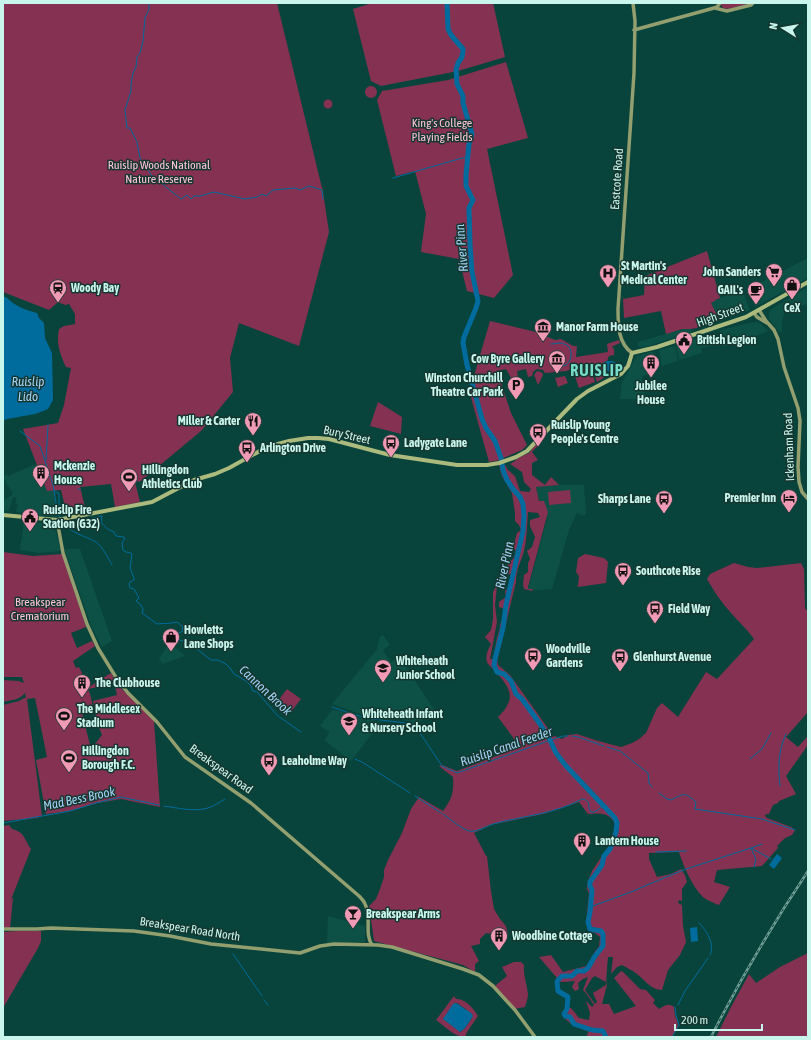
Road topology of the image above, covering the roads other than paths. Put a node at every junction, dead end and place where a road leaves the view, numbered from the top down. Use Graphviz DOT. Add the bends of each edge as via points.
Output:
graph roads {
  1 [pos="633,3"];
  2 [pos="720,3"];
  3 [pos="753,3"];
  4 [pos="714,8"];
  5 [pos="634,30"];
  6 [pos="808,282"];
  7 [pos="759,310"];
  8 [pos="754,313"];
  9 [pos="769,325"];
  10 [pos="632,352"];
  11 [pos="808,499"];
  12 [pos="3,515"];
  13 [pos="57,520"];
  14 [pos="3,929"];
  15 [pos="372,945"];
  16 [pos="535,1037"];
  1 -- 5 [label="street, Eastcote Road"];
  2 -- 4 [label="street"];
  3 -- 4 [label="street" via="727,11"];
  4 -- 5 [label="street"];
  5 -- 10 [label="street, Eastcote Road" via="634,73 618,309 622,343"];
  6 -- 7 [label="main road, High Street"];
  7 -- 8 [label="main road, High Street"];
  7 -- 9 [label="street, Ickenham Road"];
  8 -- 9 [label="street, Ickenham Road"];
  8 -- 10 [label="main road, High Street" via="669,344"];
  9 -- 11 [label="street, Ickenham Road" via="778,339 799,412 799,482 802,492"];
  10 -- 13 [label="main road, Bury Street" via="628,366 621,374 577,399 527,451 506,461 487,465 457,465 390,455 329,439 303,438 267,447 229,468 194,480 152,502"];
  12 -- 13 [label="main road, Bury Street"];
  13 -- 15 [label="street, Breakspear Road" via="63,553 87,624 117,679 185,757 251,804 359,896 366,907 369,940"];
  14 -- 15 [label="street, Breakspear Road North" via="134,931 211,944 300,953 327,945"];
  15 -- 16 [label="street, Breakspear Road North" via="392,947 463,968 478,975 493,986"];
}
